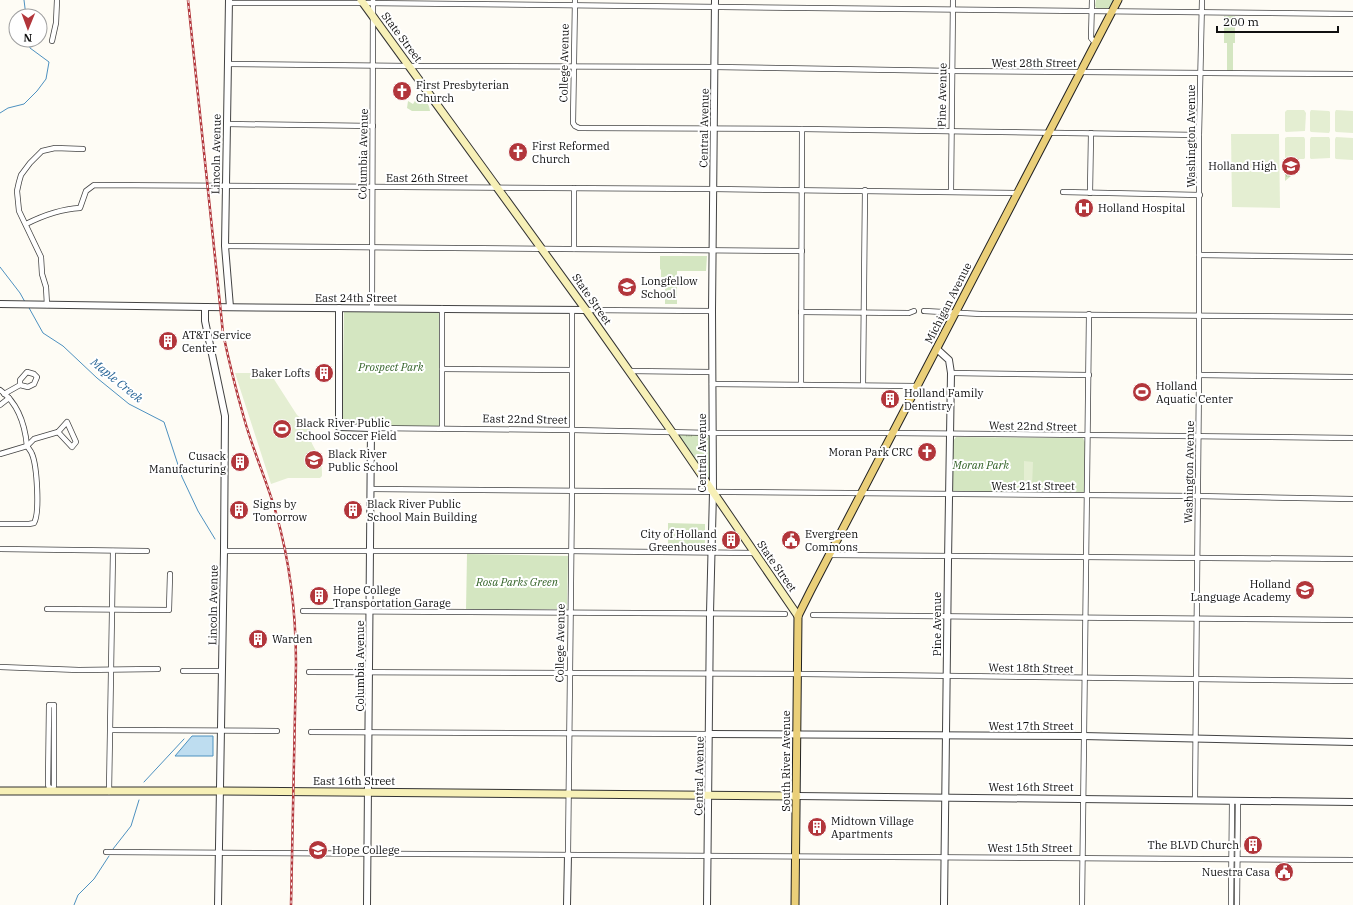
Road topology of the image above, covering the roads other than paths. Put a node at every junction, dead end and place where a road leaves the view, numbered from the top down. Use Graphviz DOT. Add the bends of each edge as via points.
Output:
graph roads {
  1 [pos="57,0"];
  2 [pos="575,0"];
  3 [pos="715,0"];
  4 [pos="953,0"];
  5 [pos="1092,0"];
  6 [pos="1118,0"];
  7 [pos="1202,0"];
  8 [pos="229,2"];
  9 [pos="362,2"];
  10 [pos="373,2"];
  11 [pos="575,6"];
  12 [pos="715,8"];
  13 [pos="953,10"];
  14 [pos="1092,11"];
  15 [pos="1113,11"];
  16 [pos="1202,12"];
  17 [pos="1353,14"];
  18 [pos="374,18"];
  19 [pos="52,41"];
  20 [pos="1095,43"];
  21 [pos="228,64"];
  22 [pos="374,66"];
  23 [pos="410,66"];
  24 [pos="574,68"];
  25 [pos="714,68"];
  26 [pos="953,71"];
  27 [pos="1081,72"];
  28 [pos="1200,73"];
  29 [pos="1353,74"];
  30 [pos="227,124"];
  31 [pos="373,126"];
  32 [pos="714,128"];
  33 [pos="802,129"];
  34 [pos="952,131"];
  35 [pos="1050,132"];
  36 [pos="1091,133"];
  37 [pos="1199,134"];
  38 [pos="83,149"];
  39 [pos="226,185"];
  40 [pos="372,187"];
  41 [pos="498,188"];
  42 [pos="574,188"];
  43 [pos="713,189"];
  44 [pos="802,190"];
  45 [pos="866,190"];
  46 [pos="951,191"];
  47 [pos="1063,192"];
  48 [pos="1018,193"];
  49 [pos="1090,193"];
  50 [pos="1200,194"];
  51 [pos="26,224"];
  52 [pos="225,246"];
  53 [pos="372,247"];
  54 [pos="542,249"];
  55 [pos="574,249"];
  56 [pos="712,250"];
  57 [pos="802,251"];
  58 [pos="1199,255"];
  59 [pos="1353,257"];
  60 [pos="0,304"];
  61 [pos="46,305"];
  62 [pos="205,307"];
  63 [pos="230,307"];
  64 [pos="339,308"];
  65 [pos="372,308"];
  66 [pos="442,308"];
  67 [pos="572,310"];
  68 [pos="586,310"];
  69 [pos="712,311"];
  70 [pos="914,311"];
  71 [pos="801,312"];
  72 [pos="924,312"];
  73 [pos="864,313"];
  74 [pos="955,313"];
  75 [pos="1089,314"];
  76 [pos="1199,315"];
  77 [pos="1353,317"];
  78 [pos="937,349"];
  79 [pos="442,369"];
  80 [pos="571,370"];
  81 [pos="629,371"];
  82 [pos="712,372"];
  83 [pos="951,373"];
  84 [pos="1199,374"];
  85 [pos="1089,375"];
  86 [pos="1353,377"];
  87 [pos="712,384"];
  88 [pos="801,384"];
  89 [pos="20,385"];
  90 [pos="863,385"];
  91 [pos="917,386"];
  92 [pos="2,392"];
  93 [pos="9,398"];
  94 [pos="0,406"];
  95 [pos="371,428"];
  96 [pos="442,428"];
  97 [pos="572,430"];
  98 [pos="58,432"];
  99 [pos="672,432"];
  100 [pos="712,433"];
  101 [pos="892,433"];
  102 [pos="950,434"];
  103 [pos="1088,436"];
  104 [pos="1198,436"];
  105 [pos="1353,438"];
  106 [pos="27,446"];
  107 [pos="0,454"];
  108 [pos="371,490"];
  109 [pos="572,491"];
  110 [pos="713,492"];
  111 [pos="861,494"];
  112 [pos="949,494"];
  113 [pos="1087,495"];
  114 [pos="1197,496"];
  115 [pos="1353,499"];
  116 [pos="0,524"];
  117 [pos="0,549"];
  118 [pos="113,550"];
  119 [pos="224,550"];
  120 [pos="147,551"];
  121 [pos="371,551"];
  122 [pos="571,551"];
  123 [pos="711,553"];
  124 [pos="755,553"];
  125 [pos="948,554"];
  126 [pos="830,555"];
  127 [pos="1085,556"];
  128 [pos="1197,557"];
  129 [pos="1353,559"];
  130 [pos="170,574"];
  131 [pos="48,609"];
  132 [pos="112,609"];
  133 [pos="303,611"];
  134 [pos="370,612"];
  135 [pos="570,612"];
  136 [pos="710,613"];
  137 [pos="785,614"];
  138 [pos="813,614"];
  139 [pos="798,616"];
  140 [pos="1085,616"];
  141 [pos="947,617"];
  142 [pos="1197,618"];
  143 [pos="1353,620"];
  144 [pos="0,667"];
  145 [pos="158,669"];
  146 [pos="111,670"];
  147 [pos="183,671"];
  148 [pos="221,671"];
  149 [pos="369,671"];
  150 [pos="309,672"];
  151 [pos="569,673"];
  152 [pos="710,674"];
  153 [pos="797,674"];
  154 [pos="946,676"];
  155 [pos="1084,678"];
  156 [pos="1196,679"];
  157 [pos="1353,681"];
  158 [pos="111,730"];
  159 [pos="220,730"];
  160 [pos="277,731"];
  161 [pos="311,732"];
  162 [pos="370,732"];
  163 [pos="569,734"];
  164 [pos="709,734"];
  165 [pos="797,734"];
  166 [pos="946,736"];
  167 [pos="1083,736"];
  168 [pos="1196,738"];
  169 [pos="1353,742"];
  170 [pos="0,791"];
  171 [pos="51,791"];
  172 [pos="219,791"];
  173 [pos="109,792"];
  174 [pos="369,792"];
  175 [pos="569,794"];
  176 [pos="709,796"];
  177 [pos="797,796"];
  178 [pos="945,798"];
  179 [pos="1084,799"];
  180 [pos="1195,800"];
  181 [pos="1235,801"];
  182 [pos="1353,802"];
  183 [pos="106,852"];
  184 [pos="219,853"];
  185 [pos="368,854"];
  186 [pos="568,855"];
  187 [pos="708,856"];
  188 [pos="796,856"];
  189 [pos="944,857"];
  190 [pos="1082,858"];
  191 [pos="1234,859"];
  192 [pos="1353,860"];
  193 [pos="218,905"];
  194 [pos="367,905"];
  195 [pos="567,905"];
  196 [pos="707,905"];
  197 [pos="795,905"];
  198 [pos="944,905"];
  199 [pos="1082,905"];
  200 [pos="1231,905"];
  201 [pos="1237,905"];
  1 -- 19 [label="street"];
  2 -- 11 [label="street, College Avenue"];
  3 -- 12 [label="street, Central Avenue"];
  4 -- 13 [label="street, Pine Avenue"];
  5 -- 14 [label="street"];
  6 -- 15 [label="main road, Michigan Avenue"];
  7 -- 16 [label="street, Washington Avenue"];
  8 -- 9 [label="street"];
  8 -- 21 [label="street, Lincoln Avenue"];
  9 -- 10 [label="street"];
  9 -- 18 [label="main road, State Street"];
  10 -- 11 [label="street"];
  10 -- 18 [label="street, Columbia Avenue"];
  11 -- 12 [label="street"];
  11 -- 24 [label="street, College Avenue"];
  12 -- 13 [label="street"];
  12 -- 25 [label="street, Central Avenue"];
  13 -- 14 [label="street"];
  13 -- 26 [label="street, Pine Avenue"];
  14 -- 15 [label="street"];
  14 -- 20 [label="street" via="1091,38"];
  15 -- 16 [label="street"];
  15 -- 20 [label="main road, Michigan Avenue"];
  16 -- 17 [label="street"];
  16 -- 28 [label="street, Washington Avenue"];
  18 -- 22 [label="street, Columbia Avenue"];
  18 -- 23 [label="main road, State Street"];
  20 -- 27 [label="main road, Michigan Avenue"];
  21 -- 22 [label="street, West 28th Street"];
  21 -- 30 [label="street, Lincoln Avenue"];
  22 -- 23 [label="street, West 28th Street"];
  22 -- 31 [label="street, Columbia Avenue"];
  23 -- 24 [label="street, West 28th Street"];
  23 -- 41 [label="main road, State Street"];
  24 -- 25 [label="street, West 28th Street"];
  24 -- 32 [label="street, College Avenue" via="573,122 579,128"];
  25 -- 26 [label="street, West 28th Street"];
  25 -- 32 [label="street, Central Avenue"];
  26 -- 27 [label="street, West 28th Street"];
  26 -- 34 [label="street, Pine Avenue"];
  27 -- 28 [label="street, West 28th Street"];
  27 -- 35 [label="main road, Michigan Avenue"];
  28 -- 29 [label="street, West 28th Street"];
  28 -- 37 [label="street, Washington Avenue"];
  30 -- 31 [label="street"];
  30 -- 39 [label="street, Lincoln Avenue"];
  31 -- 40 [label="street, Columbia Avenue"];
  32 -- 33 [label="street"];
  32 -- 43 [label="street, Central Avenue"];
  33 -- 34 [label="street"];
  33 -- 44 [label="street"];
  34 -- 35 [label="street"];
  34 -- 46 [label="street, Pine Avenue"];
  35 -- 36 [label="street"];
  35 -- 48 [label="main road, Michigan Avenue"];
  36 -- 37 [label="street"];
  36 -- 49 [label="street"];
  37 -- 50 [label="street, Washington Avenue"];
  38 -- 51 [label="street" via="55,148 42,151 30,163 21,175 17,191 19,211"];
  39 -- 40 [label="street, East 26th Street"];
  39 -- 51 [label="street, East 26th Street" via="94,185 86,192 80,208 50,213"];
  39 -- 52 [label="street, Lincoln Avenue"];
  40 -- 41 [label="street, East 26th Street"];
  40 -- 53 [label="street, Columbia Avenue"];
  41 -- 42 [label="street, East 26th Street"];
  41 -- 54 [label="main road, State Street"];
  42 -- 43 [label="street, East 26th Street"];
  42 -- 55 [label="street"];
  43 -- 44 [label="street, East 26th Street"];
  43 -- 56 [label="street, Central Avenue"];
  44 -- 45 [label="street, East 26th Street"];
  44 -- 57 [label="street"];
  45 -- 46 [label="street, East 26th Street"];
  45 -- 73 [label="street"];
  46 -- 48 [label="street, East 26th Street"];
  47 -- 49 [label="street"];
  48 -- 74 [label="main road, Michigan Avenue"];
  49 -- 50 [label="street"];
  50 -- 58 [label="street, Washington Avenue"];
  51 -- 61 [label="street" via="41,257"];
  52 -- 53 [label="street"];
  52 -- 63 [label="street, Lincoln Avenue"];
  53 -- 54 [label="street"];
  53 -- 65 [label="street, Columbia Avenue"];
  54 -- 55 [label="street"];
  54 -- 68 [label="main road, State Street"];
  55 -- 56 [label="street"];
  56 -- 57 [label="street"];
  56 -- 69 [label="street, Central Avenue"];
  57 -- 71 [label="street"];
  58 -- 59 [label="street"];
  58 -- 76 [label="street, Washington Avenue"];
  60 -- 61 [label="street, East 24th Street"];
  61 -- 62 [label="street, East 24th Street"];
  62 -- 63 [label="street, East 24th Street"];
  62 -- 119 [label="street, Lincoln Avenue" via="205,321 225,416"];
  63 -- 64 [label="street, East 24th Street"];
  64 -- 65 [label="street, East 24th Street"];
  64 -- 95 [label="street, East 22nd Street" via="339,427"];
  65 -- 66 [label="street, East 24th Street"];
  66 -- 67 [label="street, East 24th Street"];
  66 -- 79 [label="street"];
  67 -- 68 [label="street, East 24th Street"];
  67 -- 80 [label="street, College Avenue"];
  68 -- 69 [label="street, East 24th Street"];
  68 -- 81 [label="main road, State Street"];
  69 -- 82 [label="street, Central Avenue"];
  70 -- 73 [label="street"];
  71 -- 73 [label="street"];
  71 -- 88 [label="street"];
  72 -- 74 [label="street"];
  73 -- 90 [label="street"];
  74 -- 75 [label="street"];
  74 -- 78 [label="main road, Michigan Avenue"];
  75 -- 76 [label="street"];
  75 -- 85 [label="street"];
  76 -- 77 [label="street"];
  76 -- 84 [label="street, Washington Avenue"];
  78 -- 83 [label="street, Pine Avenue" via="949,360"];
  78 -- 91 [label="main road, Michigan Avenue"];
  79 -- 80 [label="street"];
  79 -- 96 [label="street"];
  80 -- 97 [label="street, College Avenue"];
  81 -- 82 [label="street"];
  81 -- 99 [label="main road, State Street"];
  82 -- 87 [label="street, Central Avenue"];
  83 -- 85 [label="street"];
  83 -- 102 [label="street, Pine Avenue"];
  84 -- 86 [label="street"];
  84 -- 104 [label="street, Washington Avenue"];
  85 -- 103 [label="street"];
  87 -- 88 [label="street"];
  87 -- 100 [label="street, Central Avenue"];
  88 -- 90 [label="street"];
  89 -- 92 [label="street"];
  90 -- 91 [label="street"];
  91 -- 101 [label="main road, Michigan Avenue"];
  92 -- 93 [label="street"];
  93 -- 94 [label="street"];
  93 -- 106 [label="street" via="18,411 26,431"];
  95 -- 96 [label="street, East 22nd Street"];
  95 -- 108 [label="street, Columbia Avenue"];
  96 -- 97 [label="street, East 22nd Street"];
  97 -- 99 [label="street, East 22nd Street"];
  97 -- 109 [label="street, College Avenue"];
  98 -- 98 [label="street" via="67,422 76,442 72,447"];
  98 -- 106 [label="street" via="34,439"];
  99 -- 100 [label="street, East 22nd Street"];
  99 -- 110 [label="main road, State Street"];
  100 -- 101 [label="street, West 22nd Street"];
  100 -- 110 [label="street, Central Avenue"];
  101 -- 102 [label="street, West 22nd Street"];
  101 -- 111 [label="main road, Michigan Avenue"];
  102 -- 103 [label="street, West 22nd Street"];
  102 -- 112 [label="street, Pine Avenue"];
  103 -- 104 [label="street, West 22nd Street"];
  103 -- 113 [label="street"];
  104 -- 105 [label="street, West 22nd Street"];
  104 -- 114 [label="street, Washington Avenue"];
  106 -- 107 [label="street"];
  106 -- 116 [label="street" via="32,453 36,471 36,520 29,524"];
  108 -- 109 [label="street, West 21st Street"];
  108 -- 121 [label="street, Columbia Avenue"];
  109 -- 110 [label="street, West 21st Street"];
  109 -- 122 [label="street, College Avenue"];
  110 -- 111 [label="street, West 21st Street"];
  110 -- 123 [label="street, Central Avenue"];
  110 -- 124 [label="main road, State Street"];
  111 -- 112 [label="street, West 21st Street"];
  111 -- 126 [label="main road, Michigan Avenue"];
  112 -- 113 [label="street, West 21st Street"];
  112 -- 125 [label="street, Pine Avenue"];
  113 -- 114 [label="street, West 21st Street"];
  113 -- 127 [label="street"];
  114 -- 115 [label="street, West 21st Street"];
  114 -- 128 [label="street, Washington Avenue"];
  117 -- 118 [label="street"];
  118 -- 120 [label="street"];
  118 -- 132 [label="street"];
  119 -- 121 [label="street"];
  119 -- 148 [label="street, Lincoln Avenue"];
  121 -- 122 [label="street"];
  121 -- 134 [label="street, Columbia Avenue"];
  122 -- 123 [label="street"];
  122 -- 135 [label="street, College Avenue"];
  123 -- 124 [label="street"];
  123 -- 136 [label="street, Central Avenue"];
  124 -- 139 [label="main road, State Street"];
  125 -- 126 [label="street"];
  125 -- 127 [label="street"];
  125 -- 141 [label="street, Pine Avenue"];
  126 -- 139 [label="main road, Michigan Avenue"];
  127 -- 128 [label="street"];
  127 -- 140 [label="street"];
  128 -- 129 [label="street"];
  128 -- 142 [label="street, Washington Avenue"];
  130 -- 132 [label="street" via="169,610"];
  131 -- 132 [label="street"];
  132 -- 146 [label="street"];
  133 -- 134 [label="street"];
  134 -- 135 [label="street"];
  134 -- 149 [label="street, Columbia Avenue"];
  135 -- 136 [label="street"];
  135 -- 151 [label="street, College Avenue"];
  136 -- 137 [label="street"];
  136 -- 152 [label="street, Central Avenue"];
  138 -- 141 [label="street"];
  139 -- 153 [label="main road, South River Avenue"];
  140 -- 141 [label="street"];
  140 -- 142 [label="street"];
  140 -- 155 [label="street"];
  141 -- 154 [label="street, Pine Avenue"];
  142 -- 143 [label="street"];
  142 -- 156 [label="street, Washington Avenue"];
  144 -- 146 [label="street"];
  145 -- 146 [label="street"];
  146 -- 158 [label="street"];
  147 -- 148 [label="street"];
  148 -- 159 [label="street, Lincoln Avenue"];
  149 -- 150 [label="street, West 18th Street"];
  149 -- 151 [label="street, West 18th Street"];
  149 -- 162 [label="street, Columbia Avenue"];
  151 -- 152 [label="street, West 18th Street"];
  151 -- 163 [label="street, College Avenue"];
  152 -- 153 [label="street, West 18th Street"];
  152 -- 164 [label="street, Central Avenue"];
  153 -- 154 [label="street, West 18th Street"];
  153 -- 165 [label="main road, South River Avenue"];
  154 -- 155 [label="street, West 18th Street"];
  154 -- 166 [label="street, Pine Avenue"];
  155 -- 156 [label="street, West 18th Street"];
  155 -- 167 [label="street"];
  156 -- 157 [label="street, West 18th Street"];
  156 -- 168 [label="street, Washington Avenue"];
  158 -- 159 [label="street"];
  158 -- 173 [label="street"];
  159 -- 160 [label="street"];
  159 -- 172 [label="street, Lincoln Avenue"];
  161 -- 162 [label="street"];
  162 -- 163 [label="street"];
  162 -- 174 [label="street, Columbia Avenue"];
  163 -- 164 [label="street"];
  163 -- 175 [label="street, College Avenue"];
  164 -- 165 [label="street, West 17th Street"];
  164 -- 176 [label="street, Central Avenue"];
  165 -- 166 [label="street, West 17th Street"];
  165 -- 177 [label="main road, South River Avenue"];
  166 -- 167 [label="street, West 17th Street"];
  166 -- 178 [label="street, Pine Avenue"];
  167 -- 168 [label="street, West 17th Street"];
  167 -- 179 [label="street"];
  168 -- 169 [label="street, West 17th Street"];
  168 -- 180 [label="street, Washington Avenue"];
  170 -- 171 [label="main road, East 16th Street"];
  171 -- 171 [label="street" via="54,786 54,705 49,705 48,786"];
  171 -- 173 [label="main road, East 16th Street"];
  172 -- 173 [label="main road, East 16th Street"];
  172 -- 174 [label="main road, East 16th Street"];
  172 -- 184 [label="street, Lincoln Avenue"];
  174 -- 175 [label="main road, East 16th Street"];
  174 -- 185 [label="street, Columbia Avenue"];
  175 -- 176 [label="main road, East 16th Street"];
  175 -- 186 [label="street, College Avenue"];
  176 -- 177 [label="main road, West 16th Street"];
  176 -- 187 [label="street, Central Avenue"];
  177 -- 178 [label="street, West 16th Street"];
  177 -- 188 [label="main road, South River Avenue"];
  178 -- 179 [label="street, West 16th Street"];
  178 -- 189 [label="street, Pine Avenue"];
  179 -- 180 [label="street, West 16th Street"];
  179 -- 190 [label="street"];
  180 -- 181 [label="street, West 16th Street"];
  181 -- 182 [label="street, West 16th Street"];
  181 -- 191 [label="street"];
  183 -- 184 [label="street, West 15th Street"];
  184 -- 185 [label="street, West 15th Street"];
  184 -- 193 [label="street, Lincoln Avenue"];
  185 -- 186 [label="street, West 15th Street"];
  185 -- 194 [label="street, Columbia Avenue"];
  186 -- 187 [label="street, West 15th Street"];
  186 -- 195 [label="street, College Avenue"];
  187 -- 188 [label="street, West 15th Street"];
  187 -- 196 [label="street, Central Avenue"];
  188 -- 189 [label="street, West 15th Street"];
  188 -- 197 [label="main road, South River Avenue"];
  189 -- 190 [label="street, West 15th Street"];
  189 -- 198 [label="street, Pine Avenue"];
  190 -- 191 [label="street, West 15th Street"];
  190 -- 199 [label="street"];
  191 -- 192 [label="street, West 15th Street"];
  191 -- 200 [label="street"];
  191 -- 201 [label="street"];
}
